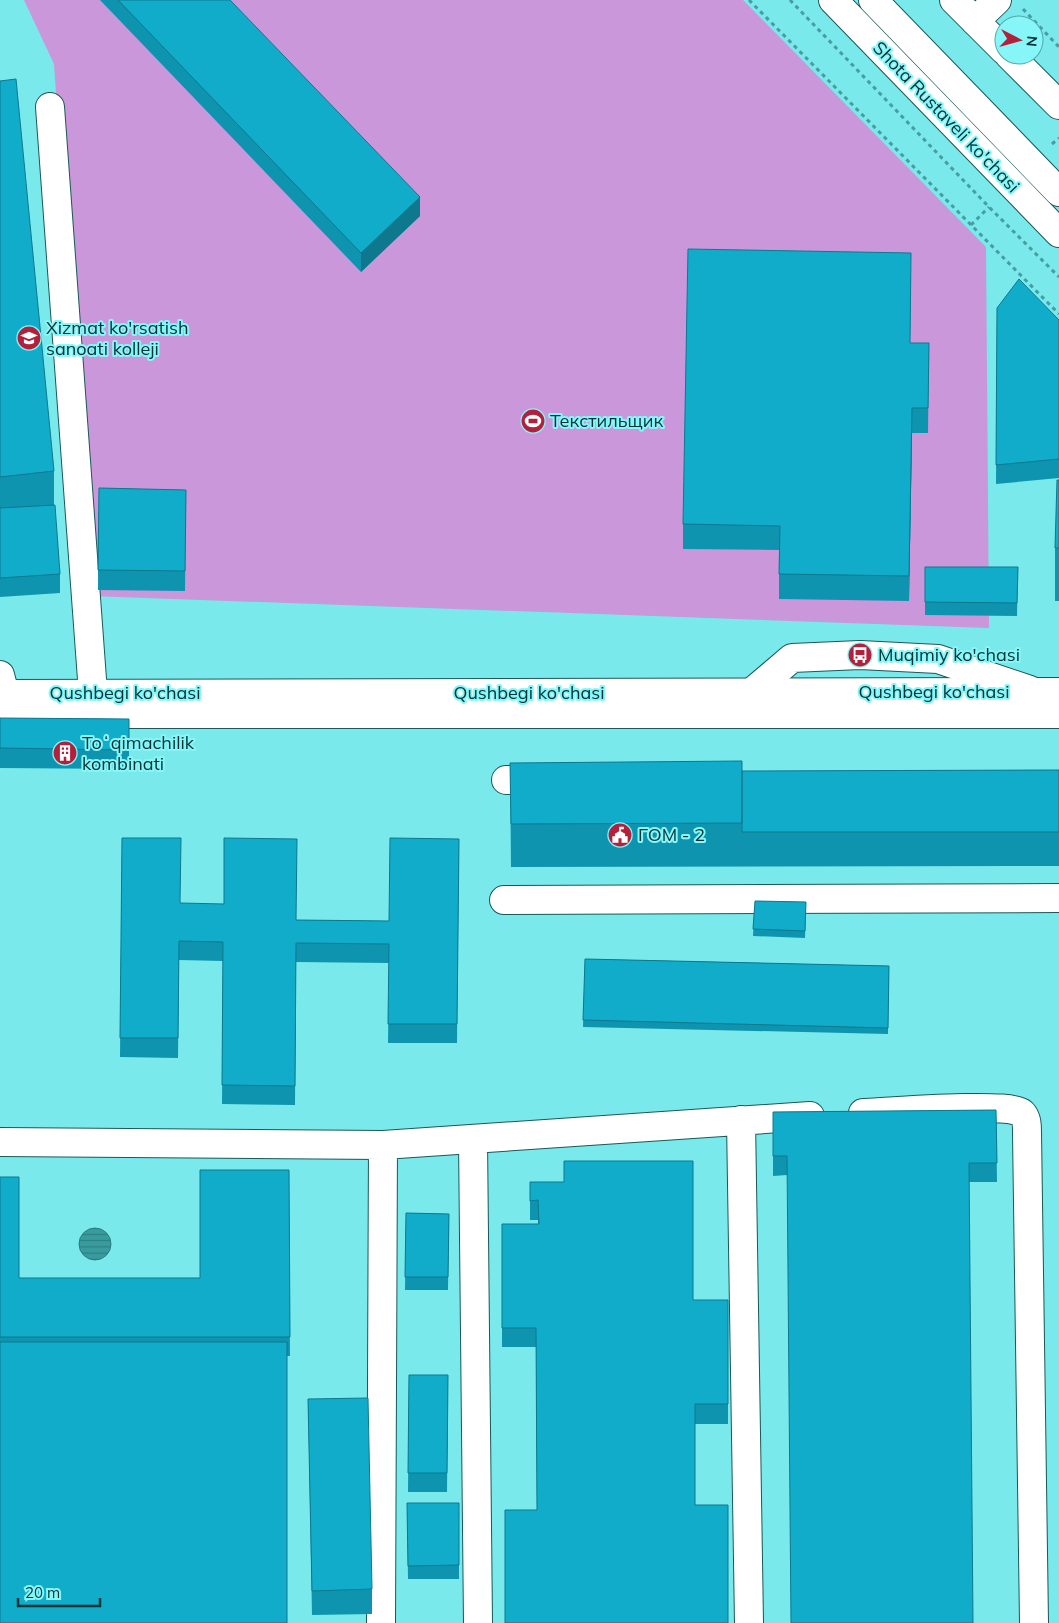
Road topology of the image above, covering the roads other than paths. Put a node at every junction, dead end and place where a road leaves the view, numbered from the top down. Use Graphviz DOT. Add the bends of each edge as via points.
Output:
graph roads {
  1 [pos="833,0"];
  2 [pos="873,0"];
  3 [pos="896,0"];
  4 [pos="954,0"];
  5 [pos="1009,3"];
  6 [pos="975,21"];
  7 [pos="994,40"];
  8 [pos="1019,65"];
  9 [pos="1058,102"];
  10 [pos="50,107"];
  11 [pos="1059,185"];
  12 [pos="1055,229"];
  13 [pos="752,692"];
  14 [pos="1046,692"];
  15 [pos="93,693"];
  16 [pos="1,694"];
  17 [pos="1059,714"];
  18 [pos="506,780"];
  19 [pos="575,780"];
  20 [pos="1059,898"];
  21 [pos="504,900"];
  22 [pos="742,1120"];
  23 [pos="473,1139"];
  24 [pos="0,1142"];
  25 [pos="383,1145"];
  26 [pos="381,1623"];
  27 [pos="478,1623"];
  28 [pos="749,1623"];
  29 [pos="1034,1623"];
  1 -- 12 [label="main road, Shota Rustaveli ko'chasi"];
  2 -- 11 [label="main road"];
  3 -- 11 [label="main road"];
  4 -- 6 [label="main road"];
  5 -- 6 [label="main road"];
  6 -- 7 [label="main road"];
  8 -- 9 [label="main road"];
  10 -- 15 [label="main road"];
  11 -- 12 [label="main road"];
  13 -- 14 [label="main road, Qushbegi ko'chasi"];
  13 -- 14 [label="main road" via="792,658 860,655 938,659"];
  13 -- 15 [label="main road, Qushbegi ko'chasi"];
  15 -- 16 [label="main road, Qushbegi ko'chasi"];
  16 -- 17 [label="main road, Qushbegi ko'chasi"];
  18 -- 19 [label="main road"];
  20 -- 21 [label="main road"];
  22 -- 23 [label="main road"];
  22 -- 28 [label="main road"];
  22 -- 29 [label="main road" via="969,1107 1018,1111 1024,1116 1027,1132"];
  23 -- 25 [label="main road"];
  23 -- 27 [label="main road"];
  24 -- 25 [label="main road"];
  25 -- 26 [label="main road"];
}
